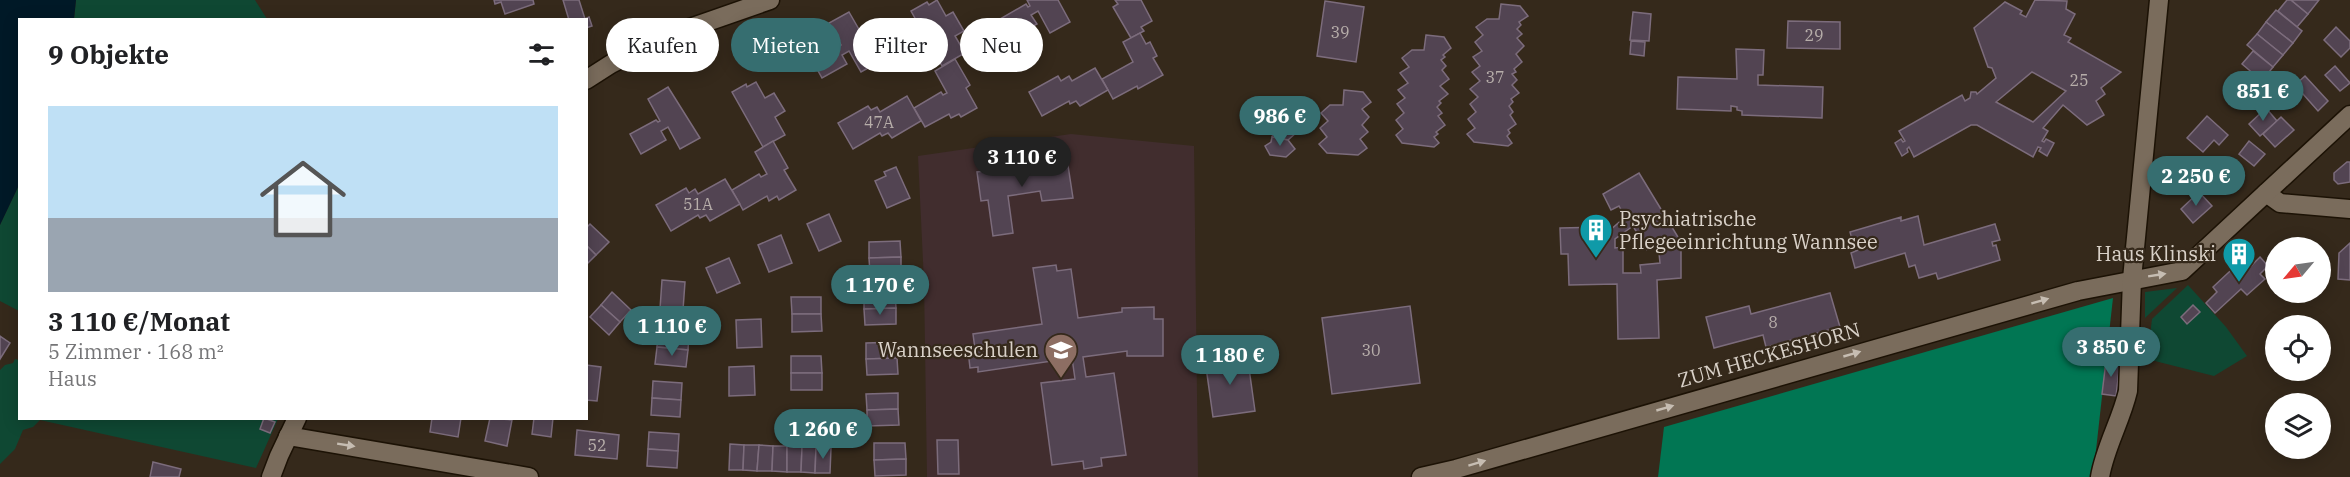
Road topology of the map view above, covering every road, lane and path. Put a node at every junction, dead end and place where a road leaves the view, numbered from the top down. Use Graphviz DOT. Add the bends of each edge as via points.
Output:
graph roads {
  1 [pos="770,0"];
  2 [pos="2159,0"];
  3 [pos="588,79"];
  4 [pos="2350,115"];
  5 [pos="2266,193"];
  6 [pos="2350,209"];
  7 [pos="2132,279"];
  8 [pos="296,420"];
  9 [pos="288,436"];
  10 [pos="271,477"];
  11 [pos="529,477"];
  12 [pos="1421,477"];
  13 [pos="2100,477"];
  1 -- 3 [label="street" via="664,37"];
  2 -- 7 [label="street"];
  4 -- 5 [label="street, ZUM HECKESHORN"];
  5 -- 6 [label="street" via="2280,203"];
  7 -- 5 [label="street, ZUM HECKESHORN, one-way" via="2182,271"];
  12 -- 7 [label="street, ZUM HECKESHORN, one-way"];
  7 -- 13 [label="street" via="2128,391 2103,458"];
  8 -- 9 [label="street"];
  9 -- 10 [label="street"];
  9 -- 11 [label="street, one-way"];
}
